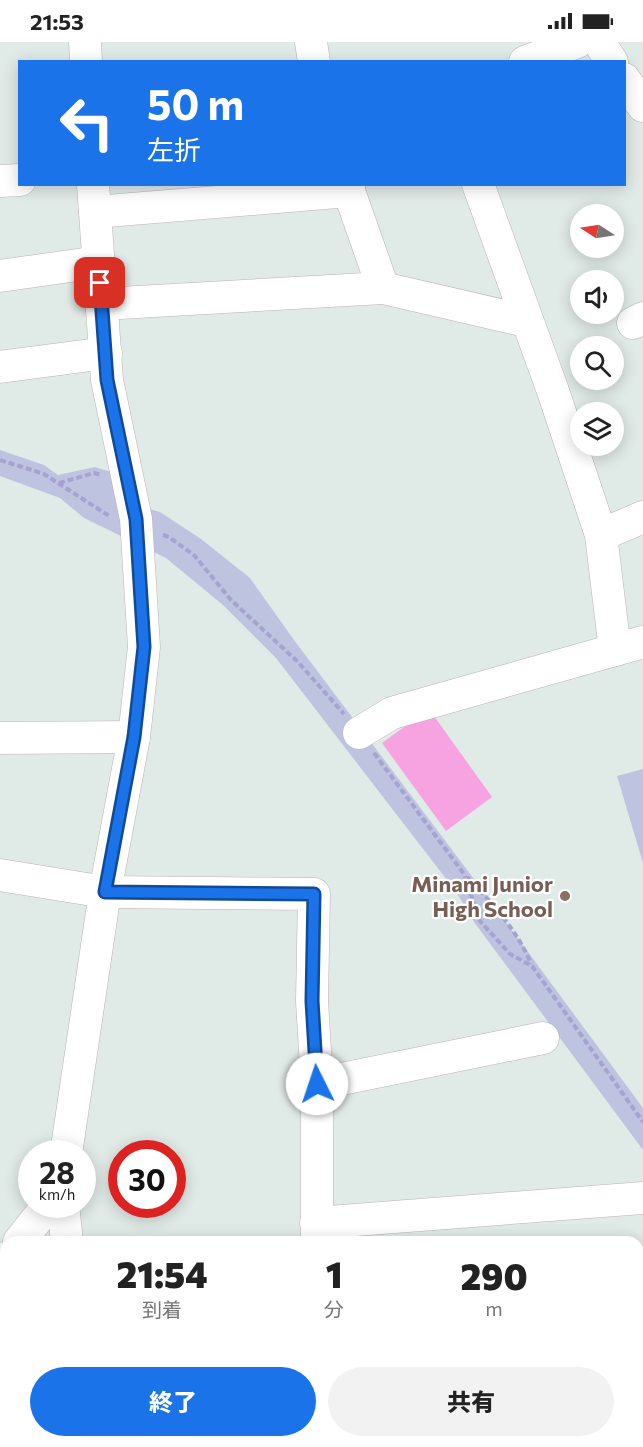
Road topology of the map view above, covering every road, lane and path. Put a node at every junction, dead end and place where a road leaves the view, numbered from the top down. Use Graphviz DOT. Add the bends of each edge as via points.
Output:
graph roads {
  1 [pos="85,42"];
  2 [pos="310,42"];
  3 [pos="577,42"];
  4 [pos="599,42"];
  5 [pos="86,60"];
  6 [pos="314,60"];
  7 [pos="530,60"];
  8 [pos="611,60"];
  9 [pos="626,82"];
  10 [pos="643,106"];
  11 [pos="18,180"];
  12 [pos="0,181"];
  13 [pos="479,186"];
  14 [pos="349,188"];
  15 [pos="94,198"];
  16 [pos="99,262"];
  17 [pos="0,276"];
  18 [pos="383,288"];
  19 [pos="102,304"];
  20 [pos="526,321"];
  21 [pos="106,353"];
  22 [pos="0,367"];
  23 [pos="0,460"];
  24 [pos="128,480"];
  25 [pos="58,483"];
  26 [pos="115,517"];
  27 [pos="643,517"];
  28 [pos="161,534"];
  29 [pos="602,535"];
  30 [pos="629,646"];
  31 [pos="359,732"];
  32 [pos="134,737"];
  33 [pos="0,738"];
  34 [pos="464,874"];
  35 [pos="0,876"];
  36 [pos="105,892"];
  37 [pos="532,966"];
  38 [pos="543,1038"];
  39 [pos="317,1084"];
  40 [pos="643,1122"];
  41 [pos="68,1140"];
  42 [pos="643,1198"];
  43 [pos="38,1218"];
  44 [pos="64,1218"];
  45 [pos="317,1233"];
  46 [pos="24,1236"];
  47 [pos="66,1236"];
  1 -- 5 [label="street"];
  2 -- 6 [label="street"];
  3 -- 7 [label="street"];
  4 -- 8 [label="street"];
  9 -- 10 [label="street"];
  11 -- 12 [label="street"];
  13 -- 20 [label="street"];
  14 -- 15 [label="street"];
  14 -- 18 [label="street"];
  15 -- 16 [label="street"];
  16 -- 17 [label="street"];
  16 -- 19 [label="street"];
  18 -- 19 [label="street"];
  18 -- 20 [label="street"];
  19 -- 21 [label="street"];
  20 -- 29 [label="street"];
  21 -- 22 [label="street"];
  21 -- 24 [label="street" via="107,380"];
  23 -- 25 [label="path" via="44,474"];
  24 -- 25 [label="path" via="94,473"];
  24 -- 32 [label="street" via="136,519 144,647"];
  25 -- 26 [label="path" via="106,516"];
  27 -- 29 [label="street"];
  28 -- 31 [label="path" via="194,555 231,600 298,662"];
  29 -- 30 [label="street"];
  30 -- 31 [label="street" via="392,712"];
  31 -- 34 [label="path"];
  32 -- 33 [label="street"];
  32 -- 36 [label="street"];
  34 -- 37 [label="path" via="495,908 525,949"];
  34 -- 37 [label="path" via="480,921 510,954"];
  35 -- 36 [label="street"];
  36 -- 39 [label="street" via="314,894 312,1001"];
  36 -- 41 [label="street"];
  37 -- 40 [label="path"];
  38 -- 39 [label="street"];
  39 -- 45 [label="street"];
  42 -- 45 [label="street"];
  43 -- 46 [label="street"];
  44 -- 47 [label="street"];
}
